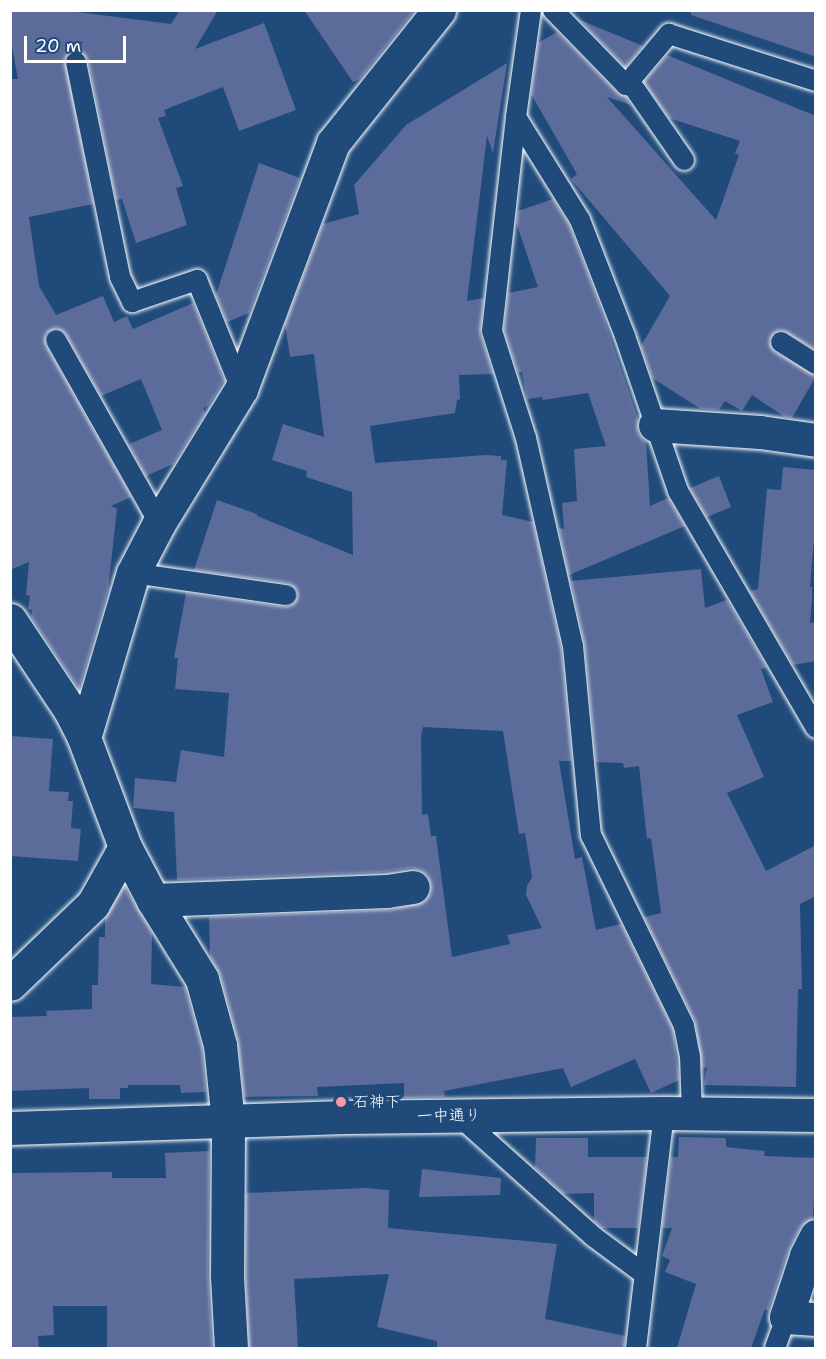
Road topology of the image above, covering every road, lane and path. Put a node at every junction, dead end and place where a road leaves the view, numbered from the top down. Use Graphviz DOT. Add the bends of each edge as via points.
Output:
graph roads {
  1 [pos="438,10"];
  2 [pos="531,10"];
  3 [pos="553,10"];
  4 [pos="76,62"];
  5 [pos="816,81"];
  6 [pos="630,82"];
  7 [pos="516,117"];
  8 [pos="684,160"];
  9 [pos="56,340"];
  10 [pos="782,342"];
  11 [pos="816,364"];
  12 [pos="241,389"];
  13 [pos="655,425"];
  14 [pos="813,435"];
  15 [pos="159,523"];
  16 [pos="133,573"];
  17 [pos="286,595"];
  18 [pos="10,620"];
  19 [pos="816,728"];
  20 [pos="84,738"];
  21 [pos="125,847"];
  22 [pos="413,887"];
  23 [pos="153,900"];
  24 [pos="10,984"];
  25 [pos="678,1113"];
  26 [pos="459,1116"];
  27 [pos="816,1116"];
  28 [pos="228,1122"];
  29 [pos="10,1128"];
  30 [pos="816,1236"];
  31 [pos="644,1274"];
  32 [pos="801,1318"];
  33 [pos="231,1348"];
  34 [pos="636,1348"];
  35 [pos="775,1348"];
  1 -- 12 [label="street" via="333,143"];
  2 -- 7 [label="lane"];
  3 -- 6 [label="lane" via="626,85"];
  4 -- 12 [label="lane" via="120,277 132,302 197,280"];
  5 -- 6 [label="lane" via="669,34"];
  6 -- 8 [label="lane"];
  7 -- 13 [label="lane" via="580,220"];
  7 -- 25 [label="lane" via="492,331 526,438 573,646 591,835 684,1026 690,1056"];
  9 -- 15 [label="lane"];
  10 -- 11 [label="lane"];
  12 -- 15 [label="street"];
  13 -- 14 [label="street"];
  13 -- 19 [label="lane" via="678,491"];
  15 -- 16 [label="street"];
  16 -- 17 [label="lane"];
  16 -- 20 [label="street"];
  18 -- 20 [label="street" via="70,710"];
  20 -- 21 [label="street"];
  21 -- 23 [label="street"];
  21 -- 24 [label="street" via="93,904"];
  22 -- 23 [label="street"];
  23 -- 28 [label="street" via="202,979 220,1044"];
  25 -- 26 [label="street, 一中通り"];
  25 -- 27 [label="street, 一中通り"];
  25 -- 31 [label="lane"];
  26 -- 28 [label="street, 一中通り"];
  26 -- 31 [label="lane" via="594,1237"];
  28 -- 29 [label="street, 一中通り"];
  28 -- 33 [label="street" via="227,1275"];
  30 -- 32 [label="street" via="806,1256"];
  31 -- 34 [label="lane"];
  32 -- 35 [label="lane"];
}
